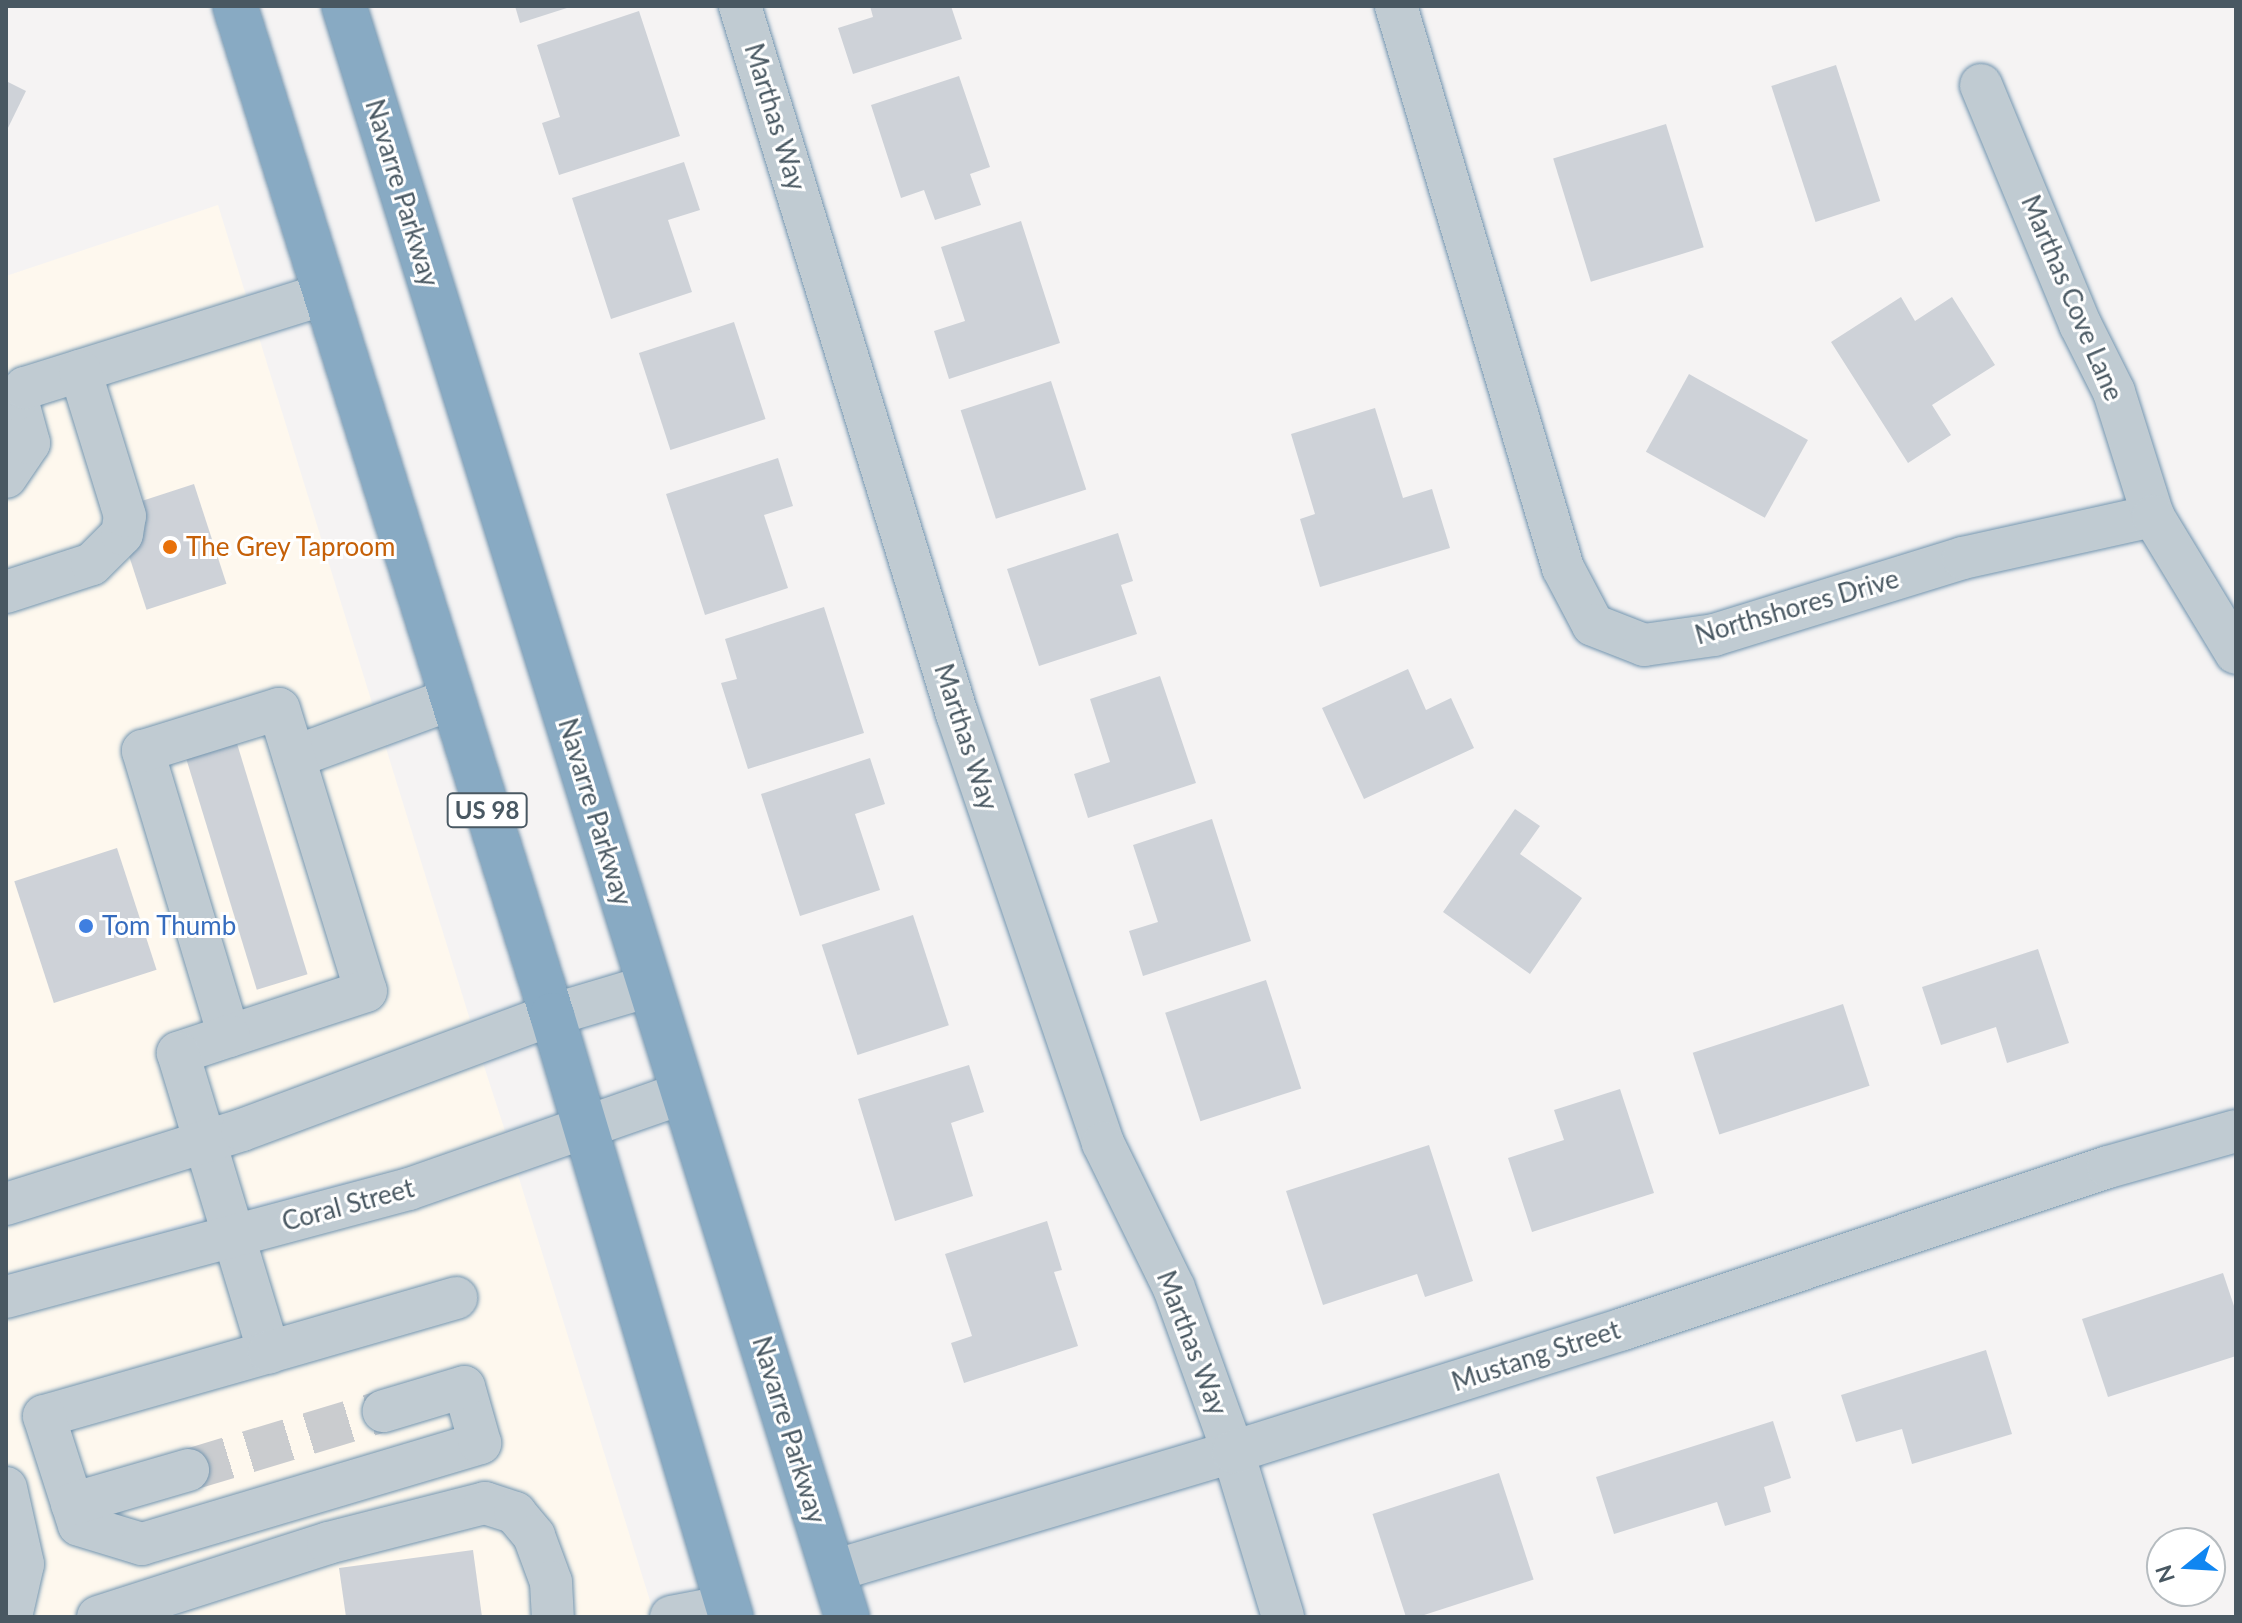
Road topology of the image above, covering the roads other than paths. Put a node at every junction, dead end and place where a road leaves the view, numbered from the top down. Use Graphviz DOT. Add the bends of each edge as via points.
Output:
graph roads {
  1 [pos="235,6"];
  2 [pos="344,6"];
  3 [pos="740,6"];
  4 [pos="1396,6"];
  5 [pos="1981,85"];
  6 [pos="325,294"];
  7 [pos="80,371"];
  8 [pos="6,477"];
  9 [pos="2153,516"];
  10 [pos="6,592"];
  11 [pos="2236,653"];
  12 [pos="452,699"];
  13 [pos="294,757"];
  14 [pos="649,986"];
  15 [pos="552,1015"];
  16 [pos="229,1036"];
  17 [pos="683,1093"];
  18 [pos="587,1130"];
  19 [pos="2236,1131"];
  20 [pos="208,1140"];
  21 [pos="6,1204"];
  22 [pos="236,1235"];
  23 [pos="6,1297"];
  24 [pos="456,1298"];
  25 [pos="269,1352"];
  26 [pos="384,1411"];
  27 [pos="1233,1452"];
  28 [pos="188,1470"];
  29 [pos="6,1488"];
  30 [pos="72,1504"];
  31 [pos="833,1571"];
  32 [pos="730,1612"];
  33 [pos="11,1617"];
  34 [pos="98,1617"];
  35 [pos="553,1617"];
  36 [pos="671,1617"];
  37 [pos="847,1617"];
  38 [pos="1283,1617"];
  1 -- 6 [label="highway, US 98"];
  2 -- 14 [label="highway, Navarre Parkway"];
  3 -- 27 [label="street, Marthas Way" via="957,714 1093,1114 1174,1288"];
  4 -- 9 [label="street, Northshores Drive" via="1563,568 1593,625 1644,645 1714,635 1963,558"];
  5 -- 9 [label="street, Marthas Cove Lane" via="2080,324 2114,392"];
  6 -- 7 [label="street"];
  6 -- 12 [label="highway, US 98"];
  7 -- 8 [label="street" via="19,392 29,443"];
  7 -- 10 [label="street" via="125,516 122,534 92,564"];
  9 -- 11 [label="street"];
  12 -- 13 [label="street"];
  12 -- 15 [label="highway, US 98"];
  13 -- 16 [label="street" via="366,991"];
  13 -- 16 [label="street" via="279,709 143,751"];
  14 -- 15 [label="street"];
  14 -- 17 [label="highway, Navarre Parkway"];
  15 -- 18 [label="highway, US 98"];
  15 -- 20 [label="street"];
  16 -- 20 [label="street" via="178,1053"];
  17 -- 18 [label="street, Coral Street"];
  17 -- 31 [label="highway, Navarre Parkway"];
  18 -- 22 [label="street, Coral Street" via="409,1189"];
  18 -- 32 [label="highway, US 98"];
  19 -- 27 [label="street, Mustang Street" via="2108,1167"];
  20 -- 21 [label="street"];
  20 -- 22 [label="street"];
  22 -- 23 [label="street, Coral Street"];
  22 -- 25 [label="street"];
  24 -- 25 [label="street"];
  25 -- 30 [label="street" via="44,1416"];
  26 -- 30 [label="street" via="464,1387 480,1443 142,1544 79,1525"];
  27 -- 31 [label="street, Mustang Street"];
  27 -- 38 [label="street, Marthas Way"];
  28 -- 30 [label="street"];
  29 -- 33 [label="street" via="23,1564"];
  31 -- 37 [label="highway, Navarre Parkway"];
  32 -- 36 [label="street"];
  34 -- 35 [label="street" via="328,1543 485,1503 515,1513 534,1536 551,1582"];
}
